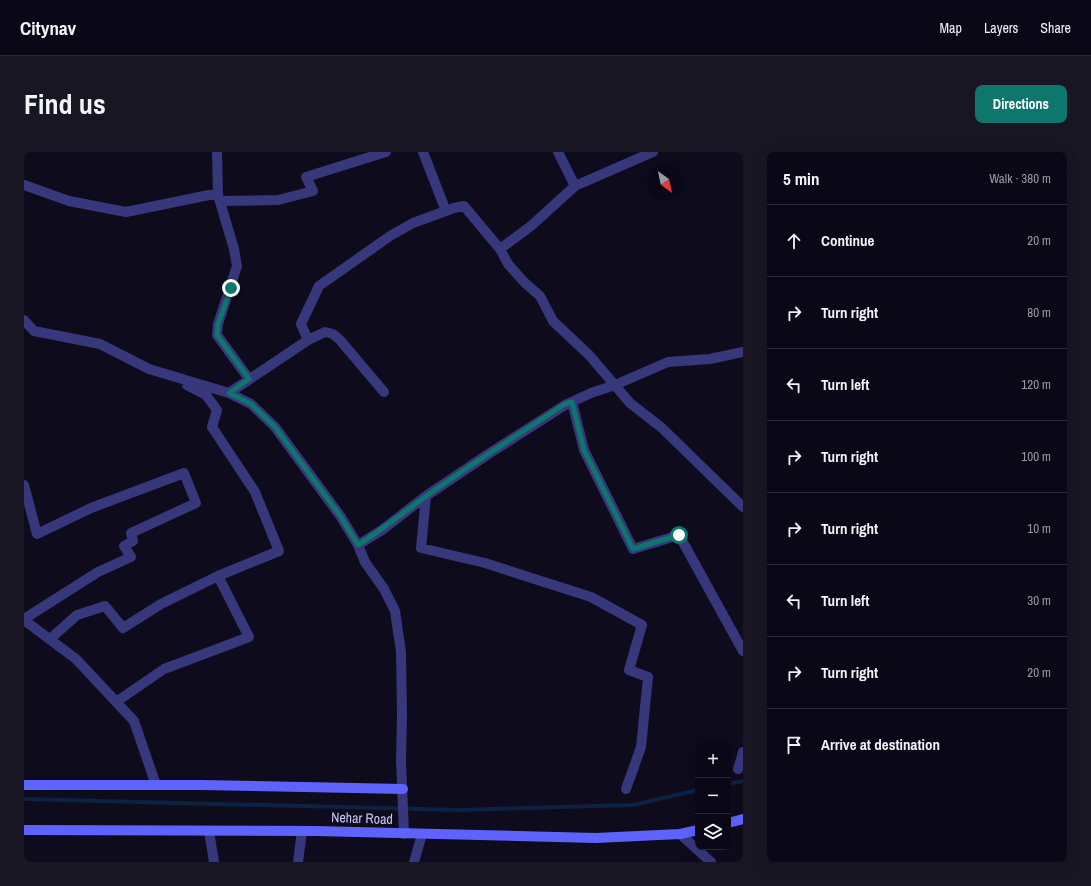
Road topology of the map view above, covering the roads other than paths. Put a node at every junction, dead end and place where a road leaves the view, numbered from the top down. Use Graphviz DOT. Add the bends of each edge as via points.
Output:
graph roads {
  1 [pos="217,152"];
  2 [pos="386,152"];
  3 [pos="423,152"];
  4 [pos="558,152"];
  5 [pos="653,152"];
  6 [pos="24,185"];
  7 [pos="575,186"];
  8 [pos="219,198"];
  9 [pos="446,211"];
  10 [pos="500,249"];
  11 [pos="24,320"];
  12 [pos="308,340"];
  13 [pos="743,352"];
  14 [pos="172,376"];
  15 [pos="249,379"];
  16 [pos="615,385"];
  17 [pos="384,392"];
  18 [pos="229,393"];
  19 [pos="572,402"];
  20 [pos="24,485"];
  21 [pos="426,496"];
  22 [pos="743,507"];
  23 [pos="358,545"];
  24 [pos="218,576"];
  25 [pos="24,619"];
  26 [pos="50,639"];
  27 [pos="743,651"];
  28 [pos="116,702"];
  29 [pos="743,752"];
  30 [pos="738,769"];
  31 [pos="24,785"];
  32 [pos="156,785"];
  33 [pos="626,789"];
  34 [pos="403,794"];
  35 [pos="743,819"];
  36 [pos="731,822"];
  37 [pos="404,830"];
  38 [pos="25,831"];
  39 [pos="209,831"];
  40 [pos="302,831"];
  41 [pos="695,831"];
  42 [pos="422,834"];
  43 [pos="680,834"];
  44 [pos="214,862"];
  45 [pos="298,862"];
  46 [pos="414,862"];
  47 [pos="711,862"];
  1 -- 8 [label="street"];
  2 -- 8 [label="street" via="306,177 313,191 278,200"];
  3 -- 9 [label="street"];
  4 -- 7 [label="street"];
  5 -- 7 [label="street"];
  6 -- 8 [label="street" via="69,201 126,212 209,195"];
  7 -- 10 [label="street" via="531,226"];
  8 -- 15 [label="street" via="237,266 218,324 217,335"];
  9 -- 10 [label="street" via="464,206"];
  9 -- 12 [label="street" via="413,223 390,236 319,286 301,324"];
  10 -- 16 [label="street" via="508,264 540,296 553,321 590,356"];
  11 -- 14 [label="street" via="34,331 100,344 149,369"];
  12 -- 15 [label="street"];
  12 -- 17 [label="street" via="325,332 333,334"];
  13 -- 16 [label="street" via="710,359 668,362"];
  14 -- 18 [label="street"];
  14 -- 24 [label="street" via="206,395 217,410 212,427 255,492 279,551"];
  15 -- 18 [label="street"];
  16 -- 19 [label="street"];
  16 -- 22 [label="street" via="630,403 662,428"];
  18 -- 23 [label="street" via="251,404 275,427 341,517"];
  19 -- 21 [label="street" via="565,404"];
  19 -- 27 [label="street" via="584,450 633,549 679,535"];
  20 -- 25 [label="street" via="37,534 91,508 184,473 196,503 131,533 133,541 124,546 131,556 98,572"];
  21 -- 23 [label="street"];
  21 -- 33 [label="street" via="421,548 485,563 590,597 642,625 629,670 648,677 645,708 641,747"];
  23 -- 34 [label="street" via="365,562 384,589 395,611 401,652"];
  24 -- 26 [label="street" via="161,604 123,628 106,606 77,615"];
  24 -- 28 [label="street" via="249,637 164,669"];
  25 -- 26 [label="street"];
  26 -- 28 [label="street" via="76,659"];
  28 -- 32 [label="street" via="134,721"];
  29 -- 30 [label="street"];
  31 -- 32 [label="main road"];
  32 -- 34 [label="main road"];
  34 -- 37 [label="street"];
  35 -- 36 [label="main road"];
  37 -- 40 [label="main road, Nehar Road"];
  37 -- 42 [label="main road, Nehar Road"];
  38 -- 39 [label="main road, Nehar Road"];
  39 -- 40 [label="main road, Nehar Road"];
  39 -- 44 [label="street"];
  40 -- 45 [label="street"];
  41 -- 43 [label="main road, Nehar Road"];
  42 -- 43 [label="main road, Nehar Road" via="596,838"];
  42 -- 46 [label="street"];
  43 -- 47 [label="street"];
}
